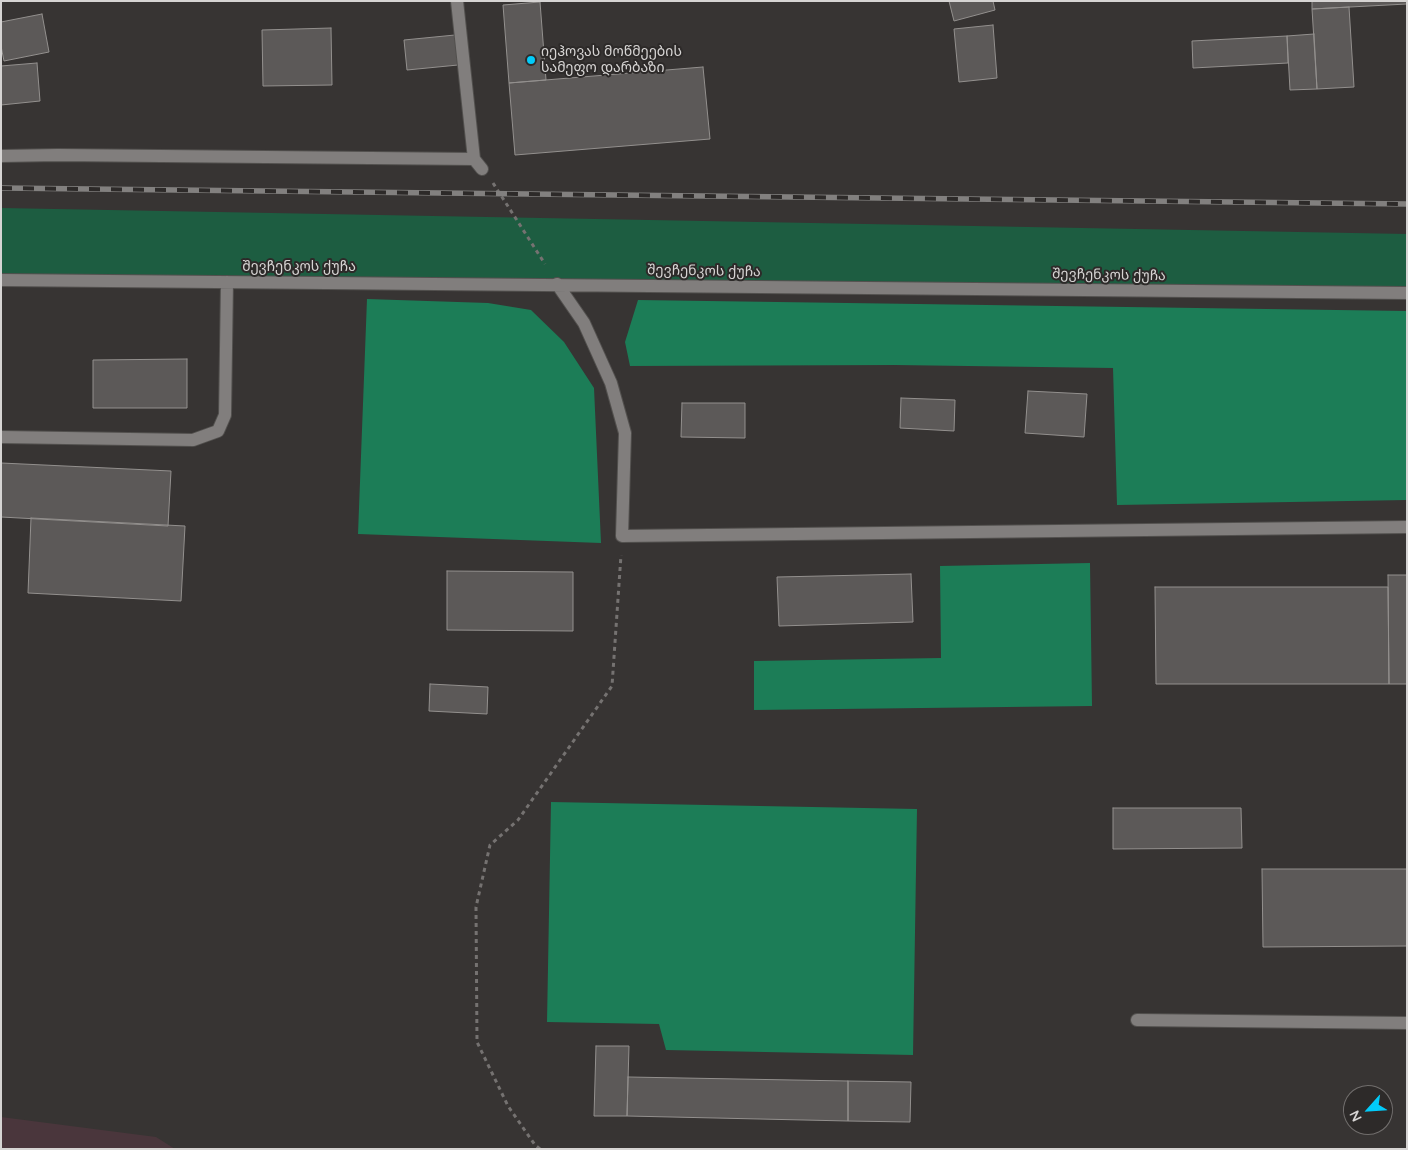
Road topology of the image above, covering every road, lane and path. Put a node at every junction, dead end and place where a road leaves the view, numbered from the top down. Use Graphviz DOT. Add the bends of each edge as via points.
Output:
graph roads {
  1 [pos="457,1"];
  2 [pos="1,156"];
  3 [pos="478,164"];
  4 [pos="1,280"];
  5 [pos="227,282"];
  6 [pos="557,284"];
  7 [pos="1407,293"];
  8 [pos="1,436"];
  9 [pos="1407,527"];
  10 [pos="622,536"];
  11 [pos="1137,1020"];
  12 [pos="1407,1023"];
  13 [pos="540,1149"];
  1 -- 3 [label="street"];
  2 -- 3 [label="street"];
  3 -- 6 [label="path" via="503,194"];
  4 -- 5 [label="street, შევჩენკოს ქუჩა"];
  5 -- 6 [label="street, შევჩენკოს ქუჩა"];
  5 -- 8 [label="street" via="225,415 218,431 193,440"];
  6 -- 7 [label="street, შევჩენკოს ქუჩა"];
  6 -- 10 [label="street" via="588,331 611,383 626,433"];
  9 -- 10 [label="street"];
  10 -- 13 [label="path" via="612,686 518,820 490,845 476,907 477,1042 508,1106"];
  11 -- 12 [label="street"];
}
